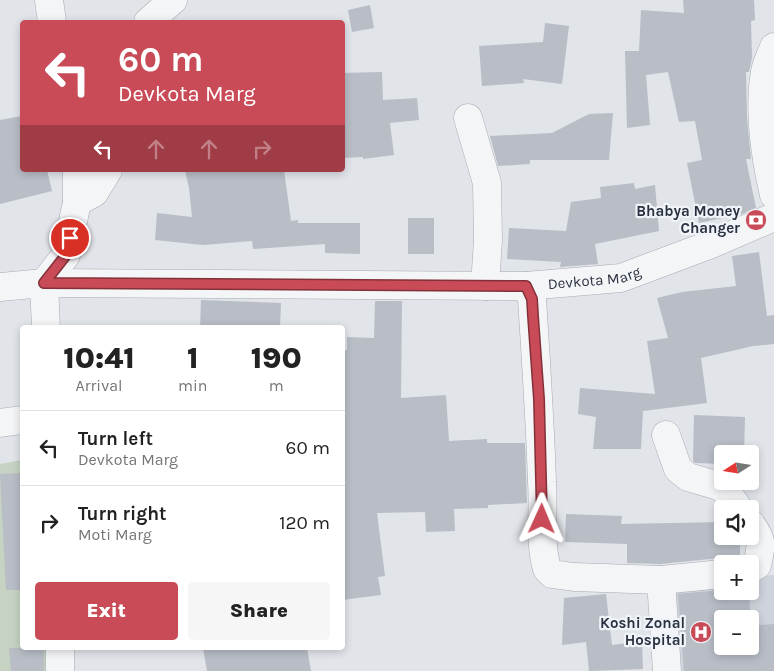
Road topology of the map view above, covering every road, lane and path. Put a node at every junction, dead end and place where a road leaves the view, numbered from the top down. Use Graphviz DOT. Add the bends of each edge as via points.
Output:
graph roads {
  1 [pos="48,0"];
  2 [pos="173,0"];
  3 [pos="52,20"];
  4 [pos="150,20"];
  5 [pos="774,46"];
  6 [pos="468,118"];
  7 [pos="77,172"];
  8 [pos="107,172"];
  9 [pos="774,195"];
  10 [pos="78,202"];
  11 [pos="774,217"];
  12 [pos="44,283"];
  13 [pos="485,286"];
  14 [pos="526,286"];
  15 [pos="0,287"];
  16 [pos="46,325"];
  17 [pos="20,420"];
  18 [pos="0,423"];
  19 [pos="666,435"];
  20 [pos="733,500"];
  21 [pos="759,535"];
  22 [pos="759,560"];
  23 [pos="714,575"];
  24 [pos="661,580"];
  25 [pos="60,650"];
  26 [pos="60,671"];
  27 [pos="667,671"];
  1 -- 3 [label="street"];
  2 -- 4 [label="street"];
  5 -- 9 [label="street" via="765,71 763,116 766,162"];
  6 -- 13 [label="street" via="487,183"];
  7 -- 10 [label="street"];
  8 -- 10 [label="street" via="94,194"];
  10 -- 12 [label="street" via="66,255"];
  11 -- 14 [label="street, Devkota Marg" via="621,278"];
  12 -- 13 [label="street, Devkota Marg"];
  12 -- 15 [label="street, Devkota Marg"];
  12 -- 16 [label="street"];
  13 -- 14 [label="street, Devkota Marg"];
  14 -- 24 [label="street" via="532,299 539,399 542,535 547,569 552,574 574,577"];
  17 -- 18 [label="street"];
  19 -- 20 [label="street" via="678,469 688,477 719,486"];
  21 -- 22 [label="street" via="762,546"];
  23 -- 24 [label="street"];
  24 -- 27 [label="street"];
  25 -- 26 [label="street"];
}
